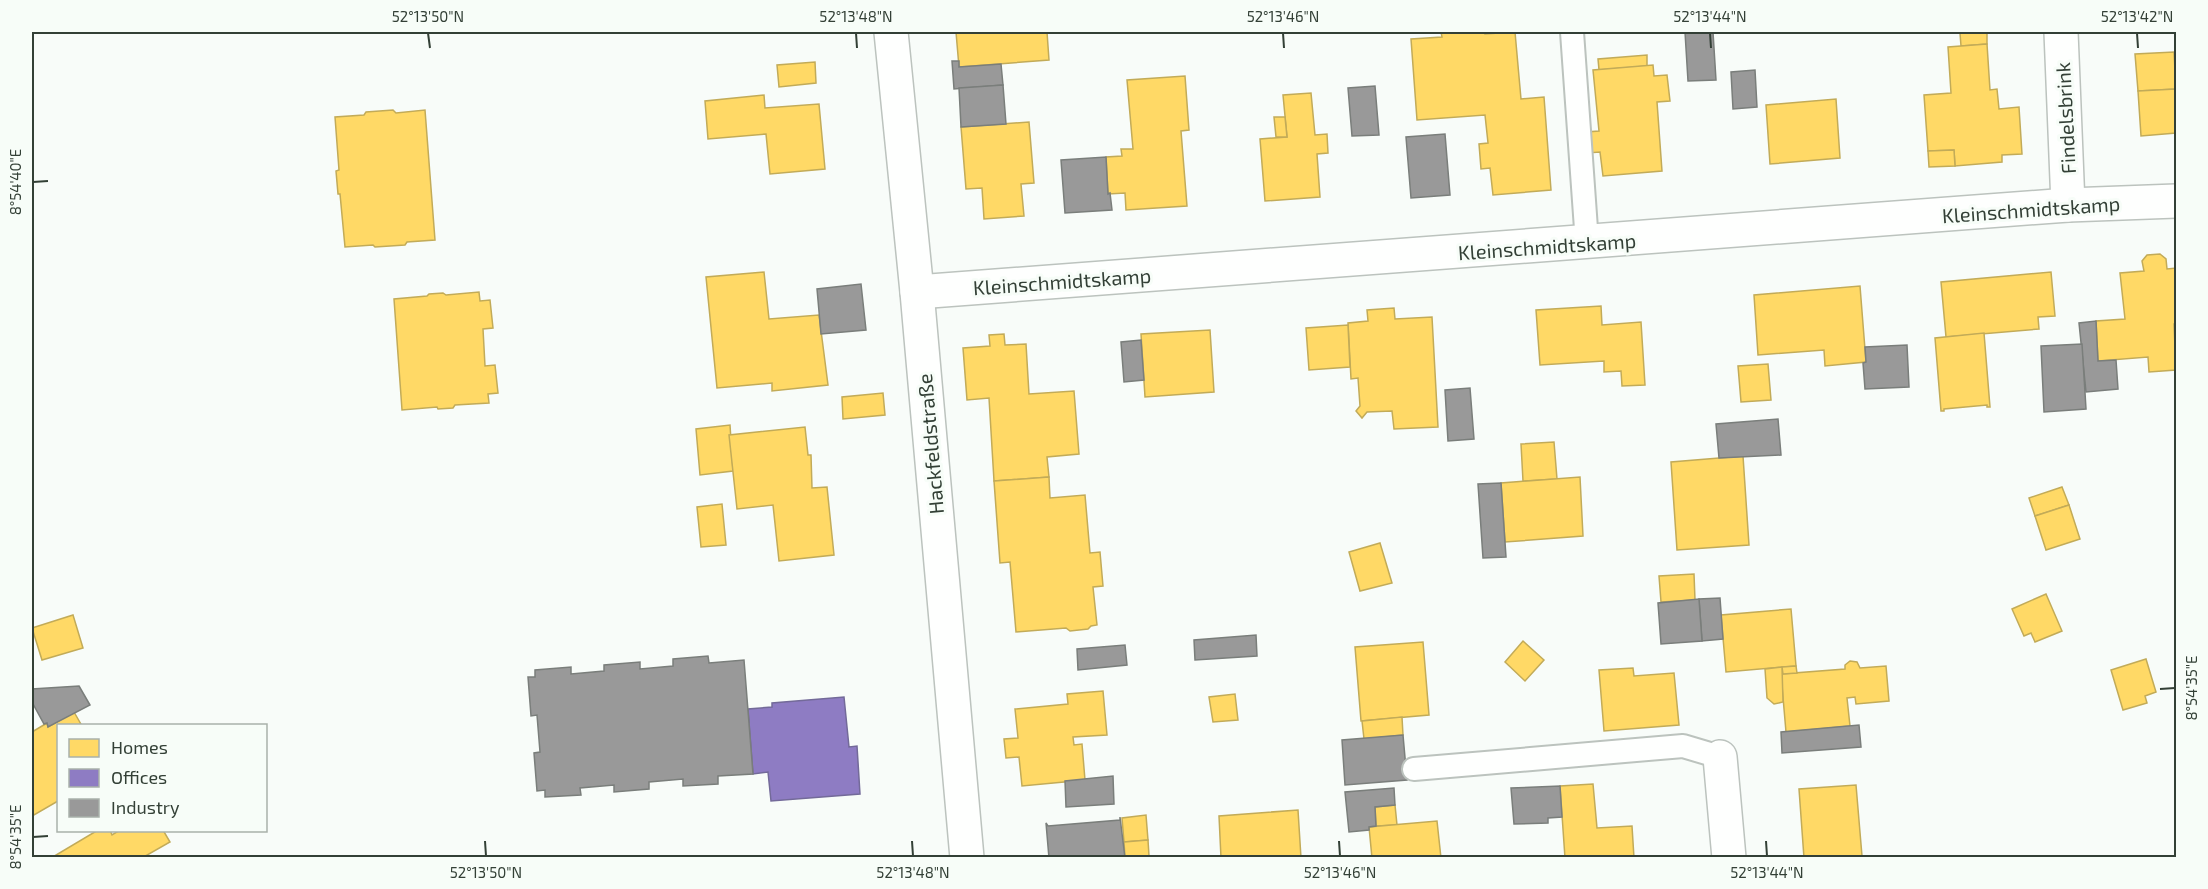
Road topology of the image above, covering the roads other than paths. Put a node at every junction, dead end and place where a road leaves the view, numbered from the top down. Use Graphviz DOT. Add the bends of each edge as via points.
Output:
graph roads {
  1 [pos="891,32"];
  2 [pos="1572,32"];
  3 [pos="2061,32"];
  4 [pos="2176,201"];
  5 [pos="2068,205"];
  6 [pos="1587,243"];
  7 [pos="917,292"];
  8 [pos="1720,757"];
  9 [pos="1414,769"];
  10 [pos="967,858"];
  11 [pos="1730,858"];
  1 -- 7 [label="street, Hackfeldstraße"];
  2 -- 6 [label="lane"];
  3 -- 5 [label="street, Findelsbrink"];
  4 -- 5 [label="street, Kleinschmidtskamp"];
  5 -- 6 [label="street, Kleinschmidtskamp"];
  6 -- 7 [label="street, Kleinschmidtskamp"];
  7 -- 10 [label="street, Hackfeldstraße"];
  8 -- 9 [label="lane" via="1683,746"];
  8 -- 11 [label="street"];
}
